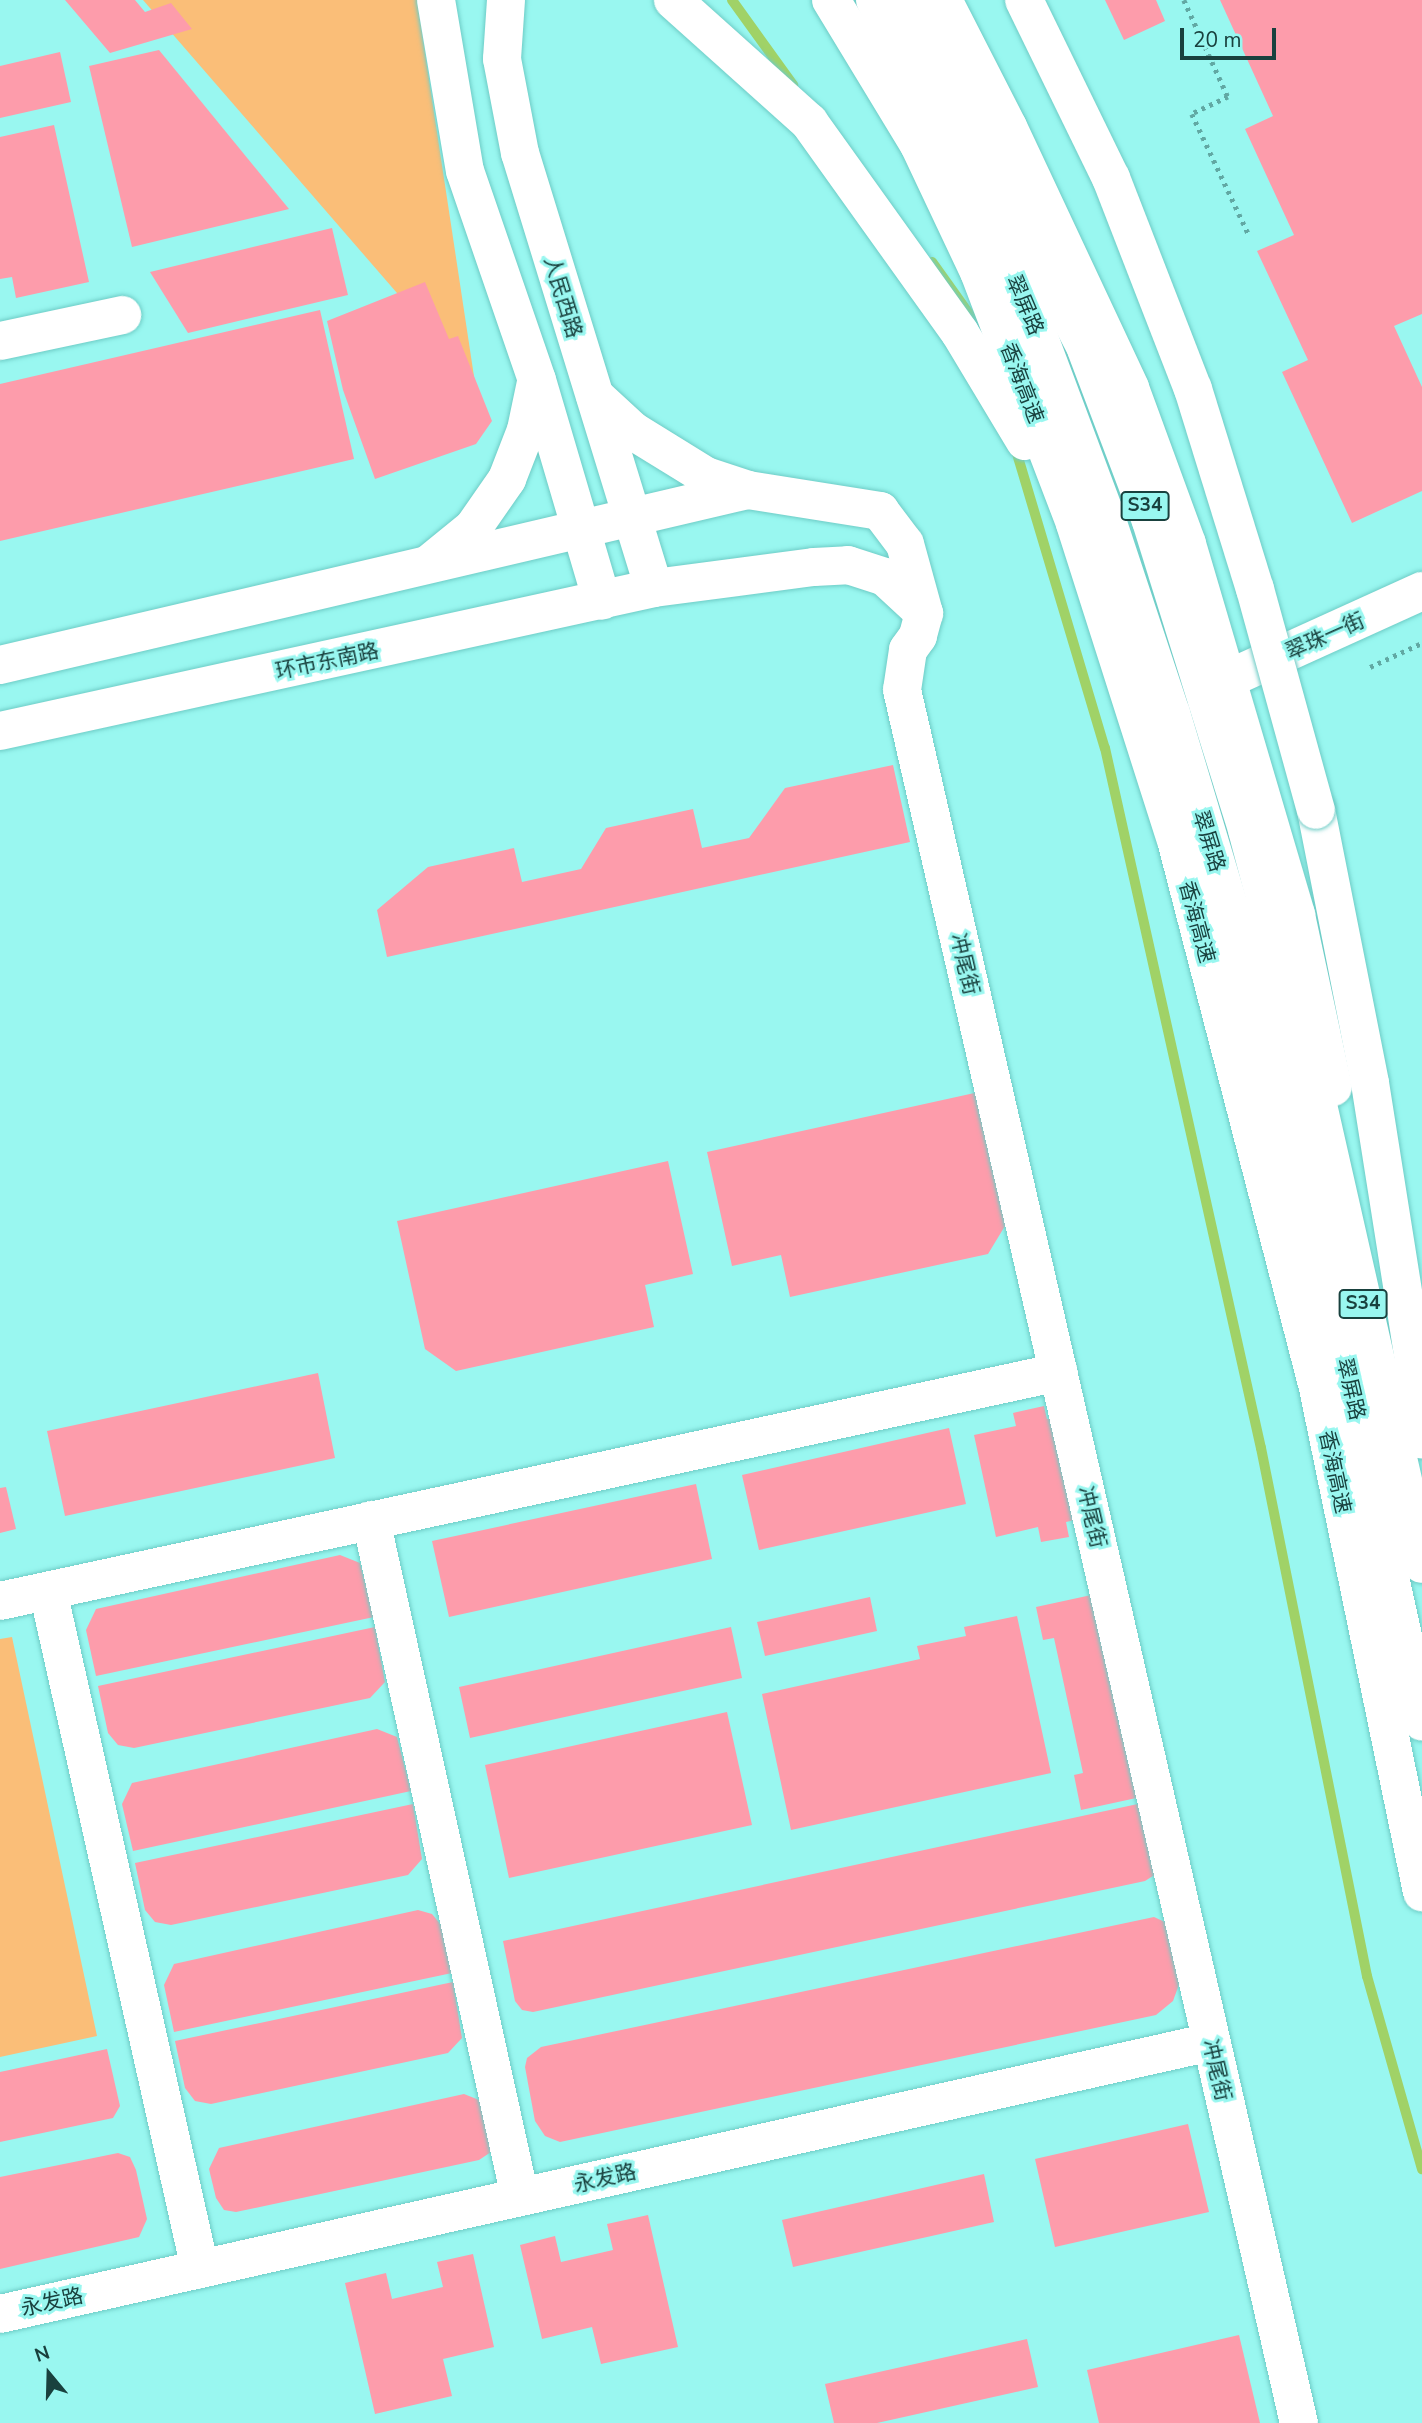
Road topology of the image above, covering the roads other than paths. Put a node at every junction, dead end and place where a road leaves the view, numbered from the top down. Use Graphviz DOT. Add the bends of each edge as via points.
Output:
graph roads {
  1 [pos="436,0"];
  2 [pos="506,0"];
  3 [pos="674,0"];
  4 [pos="831,0"];
  5 [pos="875,0"];
  6 [pos="907,0"];
  7 [pos="943,0"];
  8 [pos="1024,0"];
  9 [pos="122,315"];
  10 [pos="0,341"];
  11 [pos="537,380"];
  12 [pos="593,395"];
  13 [pos="748,490"];
  14 [pos="632,519"];
  15 [pos="1075,524"];
  16 [pos="583,530"];
  17 [pos="424,569"];
  18 [pos="653,588"];
  19 [pos="1422,591"];
  20 [pos="602,601"];
  21 [pos="923,613"];
  22 [pos="0,665"];
  23 [pos="1228,678"];
  24 [pos="0,731"];
  25 [pos="1059,1372"];
  26 [pos="1422,1440"];
  27 [pos="1422,1493"];
  28 [pos="372,1520"];
  29 [pos="1422,1564"];
  30 [pos="48,1591"];
  31 [pos="0,1601"];
  32 [pos="1422,1722"];
  33 [pos="1422,1892"];
  34 [pos="1211,2042"];
  35 [pos="520,2197"];
  36 [pos="200,2269"];
  37 [pos="0,2314"];
  38 [pos="1299,2423"];
  1 -- 11 [label="main road" via="465,171"];
  2 -- 12 [label="main road, 人民西路" via="502,59 520,153"];
  3 -- 15 [label="main road" via="809,122 960,333"];
  4 -- 15 [label="main road, 香海高速" via="919,145 979,272"];
  5 -- 32 [label="main road, 翠屏路" via="1025,300 1104,510 1171,713 1241,947 1299,1167 1350,1380"];
  6 -- 29 [label="main road, S34" via="1086,349 1151,521 1247,830 1304,1043"];
  7 -- 23 [label="main road" via="1009,127 1130,388 1187,544"];
  8 -- 26 [label="main road, bridge" via="1115,190 1193,389 1259,602 1316,810 1370,1083 1414,1360"];
  9 -- 10 [label="main road"];
  11 -- 16 [label="main road"];
  11 -- 17 [label="main road" via="526,430 507,479 473,528"];
  12 -- 13 [label="main road" via="669,457"];
  12 -- 14 [label="main road, 人民西路"];
  13 -- 14 [label="main road"];
  13 -- 21 [label="main road" via="880,511 905,544"];
  14 -- 16 [label="main road"];
  14 -- 18 [label="main road, 人民西路"];
  15 -- 33 [label="main road, 香海高速" via="1176,840 1318,1388"];
  16 -- 17 [label="main road"];
  16 -- 20 [label="main road"];
  17 -- 22 [label="main road"];
  18 -- 20 [label="main road, 环市东南路"];
  18 -- 21 [label="main road, 环市东南路" via="848,565 885,577"];
  19 -- 23 [label="main road, 翠珠一街"];
  20 -- 24 [label="main road, 环市东南路"];
  21 -- 25 [label="main road, 冲尾街" via="908,650 902,690"];
  23 -- 27 [label="main road" via="1296,915"];
  25 -- 28 [label="main road"];
  25 -- 34 [label="main road, 冲尾街"];
  28 -- 30 [label="main road"];
  28 -- 35 [label="main road"];
  30 -- 31 [label="main road"];
  30 -- 36 [label="main road"];
  34 -- 35 [label="main road, 永发路"];
  34 -- 38 [label="main road, 冲尾街"];
  35 -- 36 [label="main road, 永发路"];
  36 -- 37 [label="main road, 永发路"];
}
